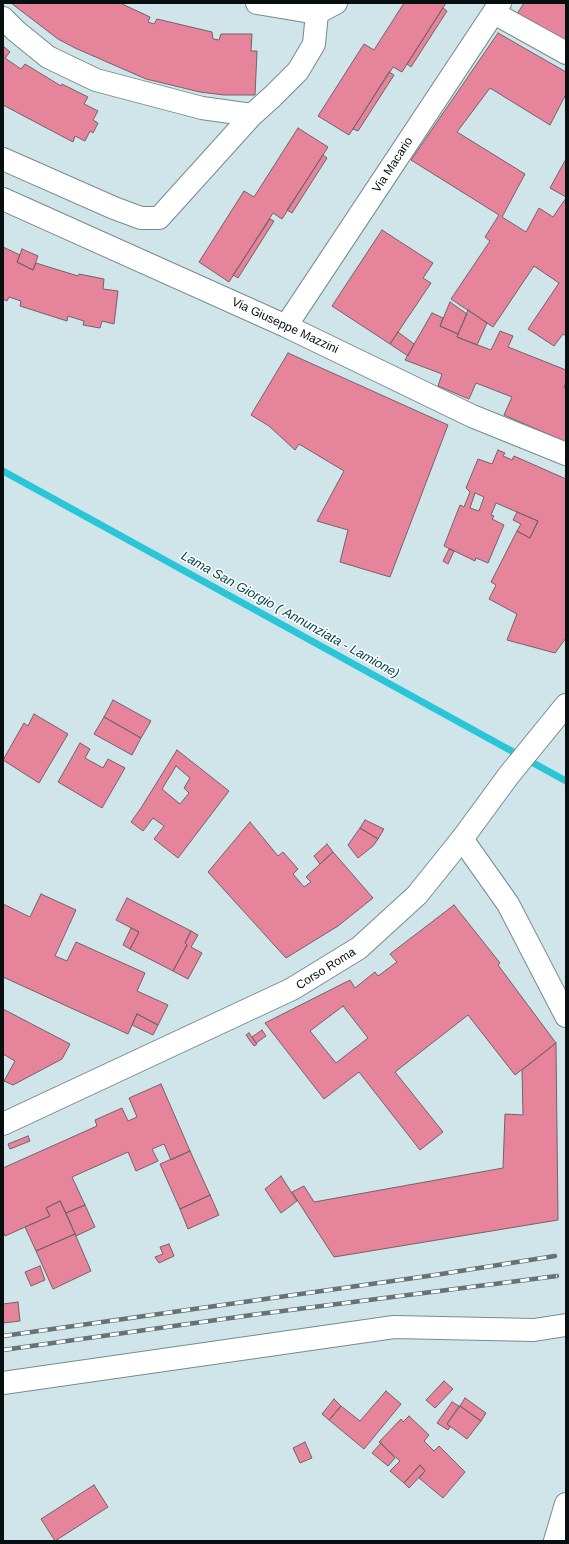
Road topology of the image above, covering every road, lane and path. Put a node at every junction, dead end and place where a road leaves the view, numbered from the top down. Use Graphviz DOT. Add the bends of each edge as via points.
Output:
graph roads {
  1 [pos="257,3"];
  2 [pos="336,3"];
  3 [pos="497,8"];
  4 [pos="317,13"];
  5 [pos="3,18"];
  6 [pos="566,53"];
  7 [pos="252,115"];
  8 [pos="3,159"];
  9 [pos="3,199"];
  10 [pos="286,326"];
  11 [pos="566,454"];
  12 [pos="566,705"];
  13 [pos="462,839"];
  14 [pos="566,1016"];
  15 [pos="3,1124"];
  16 [pos="566,1325"];
  17 [pos="3,1382"];
  18 [pos="566,1504"];
  19 [pos="555,1541"];
  1 -- 4 [label="street"];
  2 -- 4 [label="street"];
  3 -- 6 [label="street"];
  3 -- 10 [label="street, Via Macario"];
  4 -- 7 [label="street" via="314,44 298,71"];
  5 -- 7 [label="street" via="48,57 96,80 202,108"];
  7 -- 8 [label="street" via="159,218 141,218 114,208"];
  9 -- 10 [label="street, Via Giuseppe Mazzini"];
  10 -- 11 [label="street, Via Giuseppe Mazzini" via="472,416"];
  12 -- 13 [label="street, Corso Roma" via="509,775"];
  13 -- 14 [label="street" via="508,904"];
  13 -- 15 [label="street, Corso Roma" via="417,895 359,948 292,989"];
  16 -- 17 [label="street" via="534,1330 394,1327"];
  18 -- 19 [label="street"];
}
